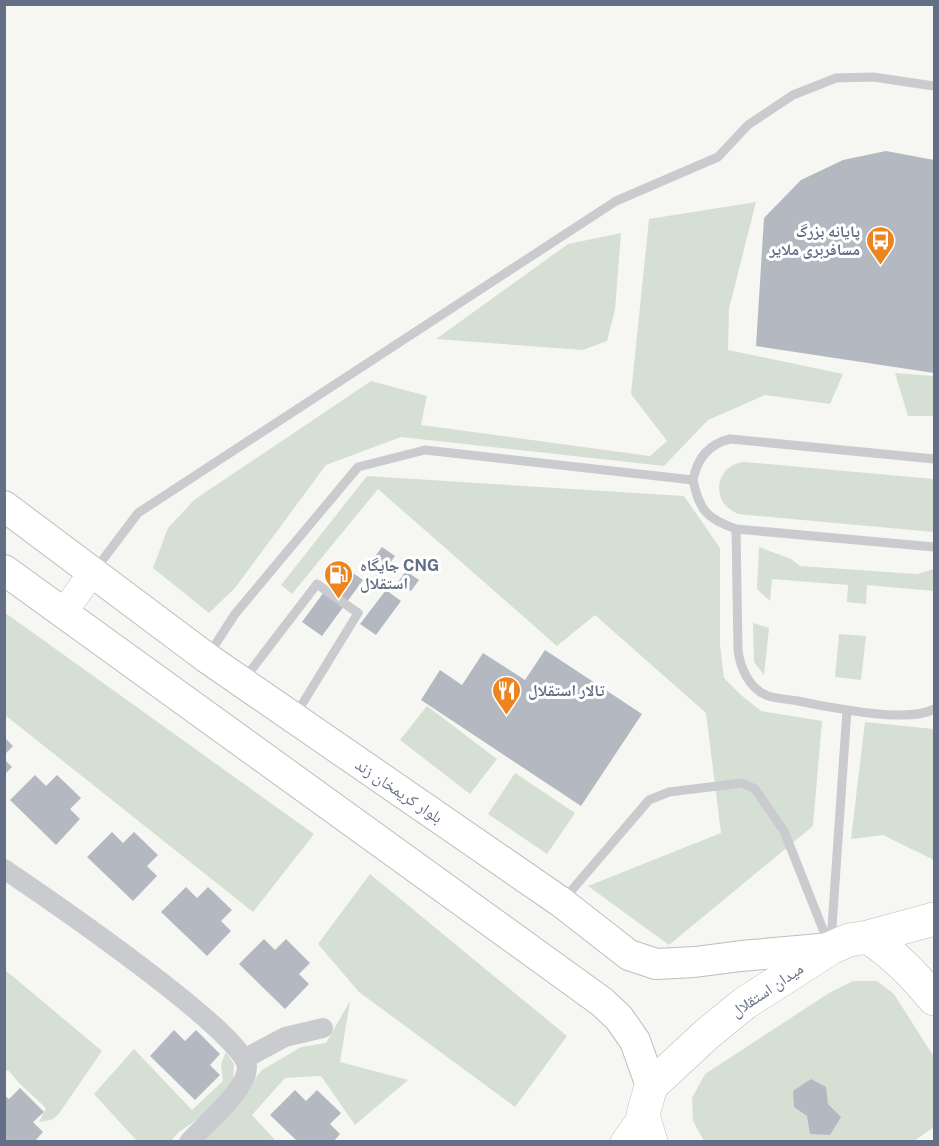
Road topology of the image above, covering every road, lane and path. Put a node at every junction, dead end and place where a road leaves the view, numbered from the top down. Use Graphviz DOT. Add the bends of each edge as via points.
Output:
graph roads {
  1 [pos="934,86"];
  2 [pos="934,459"];
  3 [pos="693,480"];
  4 [pos="4,506"];
  5 [pos="736,529"];
  6 [pos="934,547"];
  7 [pos="4,570"];
  8 [pos="93,572"];
  9 [pos="64,612"];
  10 [pos="207,658"];
  11 [pos="242,683"];
  12 [pos="934,709"];
  13 [pos="847,710"];
  14 [pos="293,718"];
  15 [pos="4,869"];
  16 [pos="561,903"];
  17 [pos="934,919"];
  18 [pos="868,937"];
  19 [pos="831,948"];
  20 [pos="934,999"];
  21 [pos="323,1028"];
  22 [pos="244,1059"];
  23 [pos="648,1114"];
  24 [pos="189,1142"];
  25 [pos="624,1142"];
  1 -- 8 [label="lane" via="873,77 836,78 793,95 748,125 718,157 616,201 138,513"];
  2 -- 3 [label="lane" via="730,439 719,442 703,455"];
  3 -- 5 [label="lane" via="696,496 706,513"];
  3 -- 10 [label="lane" via="425,450 358,467 235,614"];
  4 -- 8 [label="main road, بلوار کریمخان زند"];
  5 -- 6 [label="lane"];
  5 -- 13 [label="lane" via="738,650 747,677 766,695"];
  7 -- 9 [label="main road"];
  8 -- 9 [label="main road"];
  8 -- 10 [label="main road, بلوار کریمخان زند"];
  9 -- 23 [label="main road" via="602,1002 635,1041"];
  10 -- 11 [label="main road, بلوار کریمخان زند"];
  11 -- 14 [label="main road, بلوار کریمخان زند"];
  11 -- 14 [label="lane" via="317,584 358,614"];
  12 -- 13 [label="lane" via="916,715"];
  13 -- 19 [label="lane"];
  14 -- 16 [label="main road, بلوار کریمخان زند"];
  15 -- 22 [label="street" via="82,922 188,1004"];
  16 -- 19 [label="main road, بلوار کریمخان زند" via="629,955 656,964"];
  16 -- 19 [label="lane" via="649,800 669,792 742,783 754,789 784,831"];
  17 -- 18 [label="highway, میدان استقلال"];
  18 -- 19 [label="highway, میدان استقلال"];
  18 -- 20 [label="highway" via="908,968"];
  19 -- 23 [label="highway, میدان استقلال" via="745,1003 707,1034"];
  21 -- 22 [label="street" via="285,1037"];
  22 -- 24 [label="street" via="247,1068 241,1086"];
  23 -- 25 [label="main road"];
}
